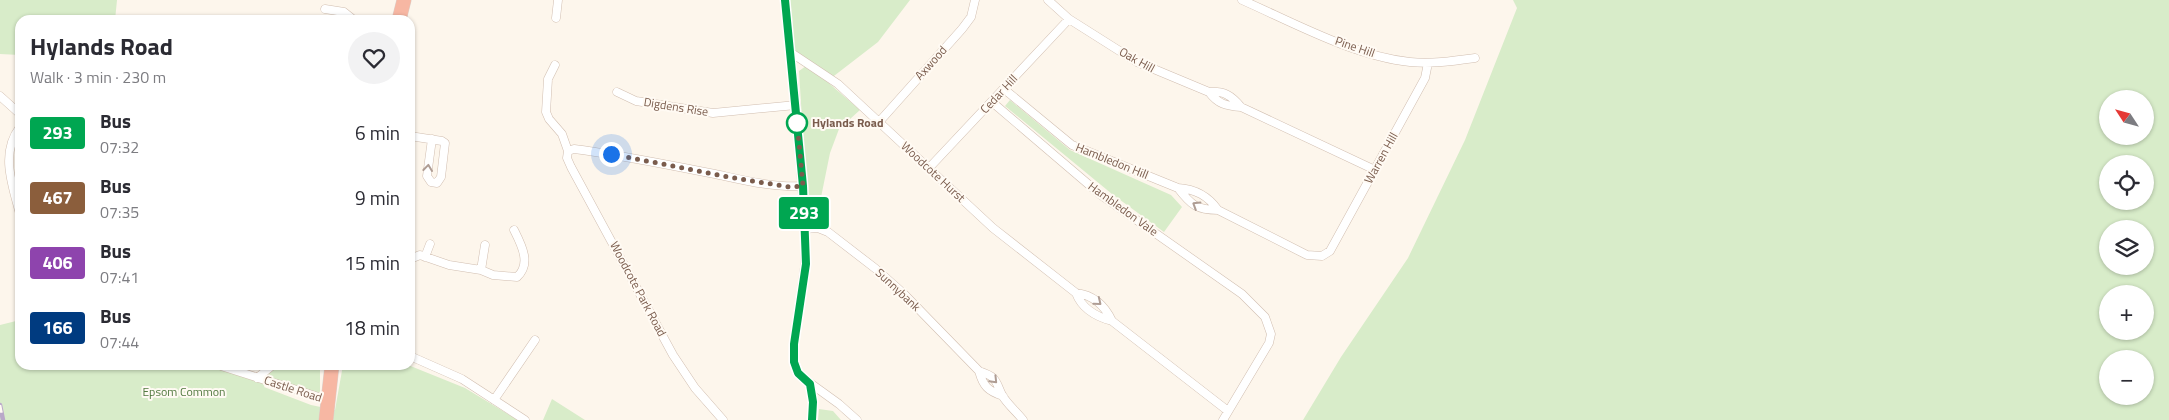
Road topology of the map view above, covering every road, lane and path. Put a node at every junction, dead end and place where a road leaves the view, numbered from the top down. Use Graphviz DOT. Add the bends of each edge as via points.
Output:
graph roads {
  1 [pos="404,0"];
  2 [pos="558,0"];
  3 [pos="785,0"];
  4 [pos="975,0"];
  5 [pos="1048,0"];
  6 [pos="1242,0"];
  7 [pos="325,8"];
  8 [pos="348,15"];
  9 [pos="400,15"];
  10 [pos="556,18"];
  11 [pos="1069,19"];
  12 [pos="790,52"];
  13 [pos="1475,58"];
  14 [pos="1428,63"];
  15 [pos="555,65"];
  16 [pos="1004,89"];
  17 [pos="618,92"];
  18 [pos="0,96"];
  19 [pos="992,102"];
  20 [pos="796,105"];
  21 [pos="15,110"];
  22 [pos="879,122"];
  23 [pos="15,136"];
  24 [pos="415,137"];
  25 [pos="432,139"];
  26 [pos="568,151"];
  27 [pos="929,168"];
  28 [pos="1375,170"];
  29 [pos="803,186"];
  30 [pos="1178,188"];
  31 [pos="15,194"];
  32 [pos="1218,210"];
  33 [pos="804,228"];
  34 [pos="514,230"];
  35 [pos="430,244"];
  36 [pos="485,245"];
  37 [pos="1330,251"];
  38 [pos="415,256"];
  39 [pos="425,257"];
  40 [pos="481,270"];
  41 [pos="1076,293"];
  42 [pos="1112,321"];
  43 [pos="535,340"];
  44 [pos="415,358"];
  45 [pos="233,370"];
  46 [pos="267,370"];
  47 [pos="331,370"];
  48 [pos="979,371"];
  49 [pos="257,378"];
  50 [pos="810,384"];
  51 [pos="1002,396"];
  52 [pos="328,400"];
  53 [pos="494,400"];
  54 [pos="1228,411"];
  55 [pos="326,420"];
  56 [pos="524,420"];
  57 [pos="723,420"];
  58 [pos="812,420"];
  59 [pos="857,420"];
  60 [pos="1023,420"];
  61 [pos="1223,420"];
  1 -- 9 [label="highway"];
  2 -- 10 [label="street"];
  3 -- 12 [label="street"];
  4 -- 22 [label="street, Axwood" via="971,17 962,29"];
  5 -- 11 [label="street, Oak Hill"];
  6 -- 14 [label="street, Pine Hill" via="1368,53"];
  7 -- 8 [label="street"];
  11 -- 16 [label="street, Cedar Hill"];
  11 -- 28 [label="street, Oak Hill" via="1136,62 1209,92 1231,96 1241,107"];
  12 -- 20 [label="street"];
  12 -- 22 [label="street, Woodcote Hurst" via="838,84"];
  13 -- 14 [label="street, Pine Hill"];
  14 -- 28 [label="street, Warren Hill" via="1425,78"];
  15 -- 26 [label="street, Woodcote Park Road" via="548,79 546,112 562,134"];
  16 -- 19 [label="street, Cedar Hill"];
  16 -- 30 [label="street, Hambledon Hill" via="1072,145"];
  17 -- 20 [label="street, Digdens Rise" via="636,101 713,113"];
  18 -- 21 [label="street"];
  19 -- 27 [label="street, Cedar Hill"];
  19 -- 54 [label="street, Hambledon Vale" via="1101,195 1227,283 1260,310 1269,326 1269,343"];
  20 -- 29 [label="street"];
  22 -- 27 [label="street, Woodcote Hurst"];
  23 -- 31 [label="street" via="7,161"];
  24 -- 25 [label="street"];
  25 -- 25 [label="street, one-way" via="446,145 441,177 437,183 430,182 427,176"];
  26 -- 29 [label="street" via="603,153 789,187"];
  26 -- 57 [label="street, Woodcote Park Road" via="571,167 673,355 691,383"];
  27 -- 41 [label="street, Woodcote Hurst" via="993,228"];
  28 -- 37 [label="street, Warren Hill"];
  29 -- 33 [label="street"];
  30 -- 32 [label="street, Hambledon Hill" via="1192,189 1210,199"];
  32 -- 30 [label="street, Hambledon Hill, one-way" via="1204,210 1190,203"];
  32 -- 37 [label="street, Hambledon Hill" via="1307,256 1322,256"];
  33 -- 48 [label="street, Sunnybank" via="828,232 876,269"];
  33 -- 50 [label="street" via="806,264 794,362 798,373"];
  34 -- 40 [label="street" via="524,255 520,274 512,277"];
  35 -- 39 [label="street"];
  36 -- 40 [label="street"];
  38 -- 39 [label="street"];
  39 -- 40 [label="street"];
  41 -- 42 [label="street, Woodcote Hurst" via="1083,305 1100,318"];
  41 -- 42 [label="street, Woodcote Hurst, one-way" via="1089,296 1106,309"];
  42 -- 54 [label="street, Woodcote Hurst"];
  43 -- 53 [label="street"];
  44 -- 53 [label="street" via="462,379"];
  45 -- 49 [label="street, Castle Road"];
  46 -- 49 [label="street, Castle Road"];
  47 -- 52 [label="highway"];
  48 -- 51 [label="street, Sunnybank" via="990,392"];
  48 -- 51 [label="street, Sunnybank, one-way" via="991,375 1000,385"];
  49 -- 52 [label="street, Castle Road"];
  50 -- 58 [label="street"];
  50 -- 59 [label="street"];
  51 -- 60 [label="street, Sunnybank"];
  52 -- 55 [label="highway"];
  53 -- 56 [label="street"];
  54 -- 61 [label="street"];
}
